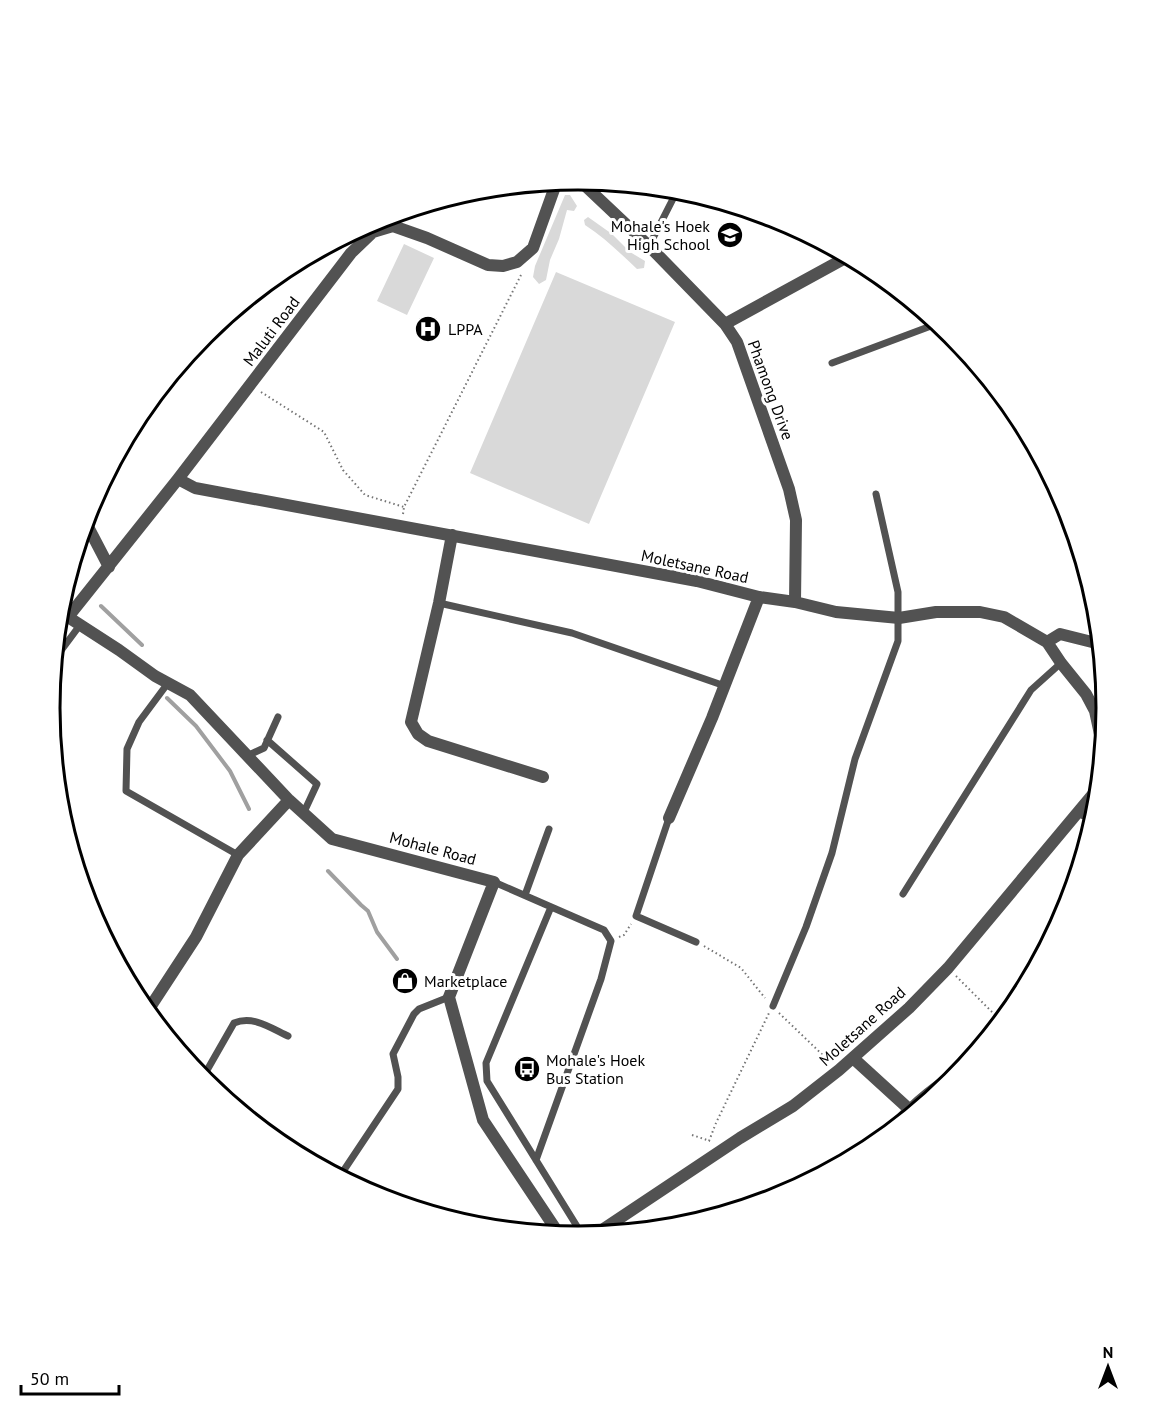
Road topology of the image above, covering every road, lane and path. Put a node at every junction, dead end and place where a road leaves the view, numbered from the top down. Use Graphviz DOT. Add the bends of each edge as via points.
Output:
graph roads {
  1 [pos="590,190"];
  2 [pos="554,191"];
  3 [pos="673,198"];
  4 [pos="384,228"];
  5 [pos="378,230"];
  6 [pos="649,246"];
  7 [pos="840,261"];
  8 [pos="517,262"];
  9 [pos="725,324"];
  10 [pos="929,327"];
  11 [pos="832,363"];
  12 [pos="251,385"];
  13 [pos="178,479"];
  14 [pos="876,494"];
  15 [pos="404,507"];
  16 [pos="403,526"];
  17 [pos="91,532"];
  18 [pos="452,535"];
  19 [pos="109,567"];
  20 [pos="759,597"];
  21 [pos="795,602"];
  22 [pos="439,603"];
  23 [pos="69,609"];
  24 [pos="899,618"];
  25 [pos="68,619"];
  26 [pos="80,625"];
  27 [pos="1047,642"];
  28 [pos="1092,642"];
  29 [pos="63,647"];
  30 [pos="1061,663"];
  31 [pos="168,683"];
  32 [pos="725,686"];
  33 [pos="1096,715"];
  34 [pos="278,717"];
  35 [pos="267,740"];
  36 [pos="249,755"];
  37 [pos="543,777"];
  38 [pos="289,800"];
  39 [pos="1088,800"];
  40 [pos="1079,811"];
  41 [pos="304,812"];
  42 [pos="1085,814"];
  43 [pos="669,818"];
  44 [pos="549,829"];
  45 [pos="238,855"];
  46 [pos="494,882"];
  47 [pos="903,894"];
  48 [pos="525,895"];
  49 [pos="551,907"];
  50 [pos="636,916"];
  51 [pos="624,934"];
  52 [pos="696,942"];
  53 [pos="948,968"];
  54 [pos="449,997"];
  55 [pos="153,1003"];
  56 [pos="773,1006"];
  57 [pos="995,1015"];
  58 [pos="288,1036"];
  59 [pos="853,1058"];
  60 [pos="208,1069"];
  61 [pos="907,1107"];
  62 [pos="692,1135"];
  63 [pos="709,1141"];
  64 [pos="727,1147"];
  65 [pos="536,1160"];
  66 [pos="344,1169"];
  67 [pos="611,1224"];
  68 [pos="553,1225"];
  69 [pos="577,1226"];
  1 -- 6 [label="street, Phamong Drive"];
  2 -- 8 [label="street" via="533,248"];
  3 -- 6 [label="lane"];
  4 -- 8 [label="street, Maluti Road" via="404,228 488,265"];
  5 -- 12 [label="street, Maluti Road" via="351,253"];
  6 -- 9 [label="street, Phamong Drive"];
  7 -- 9 [label="street"];
  8 -- 15 [label="path" via="521,276"];
  9 -- 21 [label="street, Phamong Drive" via="737,342 789,489 796,520"];
  10 -- 11 [label="lane"];
  12 -- 13 [label="street, Maluti Road"];
  12 -- 15 [label="path" via="324,432 343,470 365,495"];
  13 -- 16 [label="street, Moletsane Road" via="195,488"];
  13 -- 19 [label="street, Maluti Road"];
  14 -- 24 [label="lane" via="898,592"];
  15 -- 16 [label="path"];
  16 -- 18 [label="street, Moletsane Road"];
  17 -- 19 [label="street"];
  18 -- 20 [label="street, Moletsane Road" via="697,581"];
  18 -- 22 [label="street"];
  19 -- 23 [label="street, Maluti Road"];
  20 -- 21 [label="street, Moletsane Road"];
  20 -- 32 [label="street"];
  21 -- 24 [label="street, Moletsane Road" via="836,612"];
  22 -- 32 [label="lane" via="573,633"];
  22 -- 37 [label="street" via="411,722 418,734 428,741"];
  24 -- 27 [label="street, Moletsane Road" via="936,612 980,612 1004,617"];
  24 -- 56 [label="lane" via="898,641 855,759 832,853"];
  25 -- 26 [label="street, Mohale Road"];
  26 -- 29 [label="lane"];
  26 -- 31 [label="street, Mohale Road"];
  27 -- 28 [label="street" via="1060,634"];
  27 -- 30 [label="street, Moletsane Road"];
  30 -- 33 [label="street, Moletsane Road" via="1086,693"];
  30 -- 47 [label="lane" via="1031,690"];
  31 -- 36 [label="street, Mohale Road" via="190,695"];
  31 -- 45 [label="lane" via="139,722 127,749 126,791"];
  32 -- 43 [label="street"];
  34 -- 35 [label="lane"];
  35 -- 36 [label="lane" via="264,747"];
  35 -- 41 [label="lane" via="317,784"];
  36 -- 38 [label="street, Mohale Road"];
  38 -- 41 [label="street, Mohale Road"];
  38 -- 45 [label="street"];
  39 -- 40 [label="street, Moletsane Road"];
  40 -- 42 [label="street"];
  40 -- 53 [label="street, Moletsane Road"];
  41 -- 46 [label="street, Mohale Road" via="332,839"];
  43 -- 50 [label="lane"];
  44 -- 48 [label="lane"];
  45 -- 55 [label="street" via="196,937"];
  46 -- 48 [label="lane"];
  46 -- 54 [label="street, Mohale Road"];
  48 -- 49 [label="lane"];
  49 -- 65 [label="lane" via="486,1063 488,1081"];
  49 -- 65 [label="lane" via="604,930 611,941"];
  50 -- 51 [label="path"];
  50 -- 52 [label="lane"];
  53 -- 57 [label="path"];
  53 -- 59 [label="street, Moletsane Road"];
  54 -- 66 [label="lane" via="414,1014 393,1054 398,1089"];
  54 -- 68 [label="street" via="483,1120"];
  56 -- 63 [label="path"];
  58 -- 60 [label="lane" via="243,1019 234,1023"];
  59 -- 61 [label="street"];
  59 -- 64 [label="street, Moletsane Road" via="793,1106"];
  62 -- 63 [label="path"];
  63 -- 64 [label="path"];
  64 -- 67 [label="street, Moletsane Road"];
  65 -- 69 [label="lane"];
}
